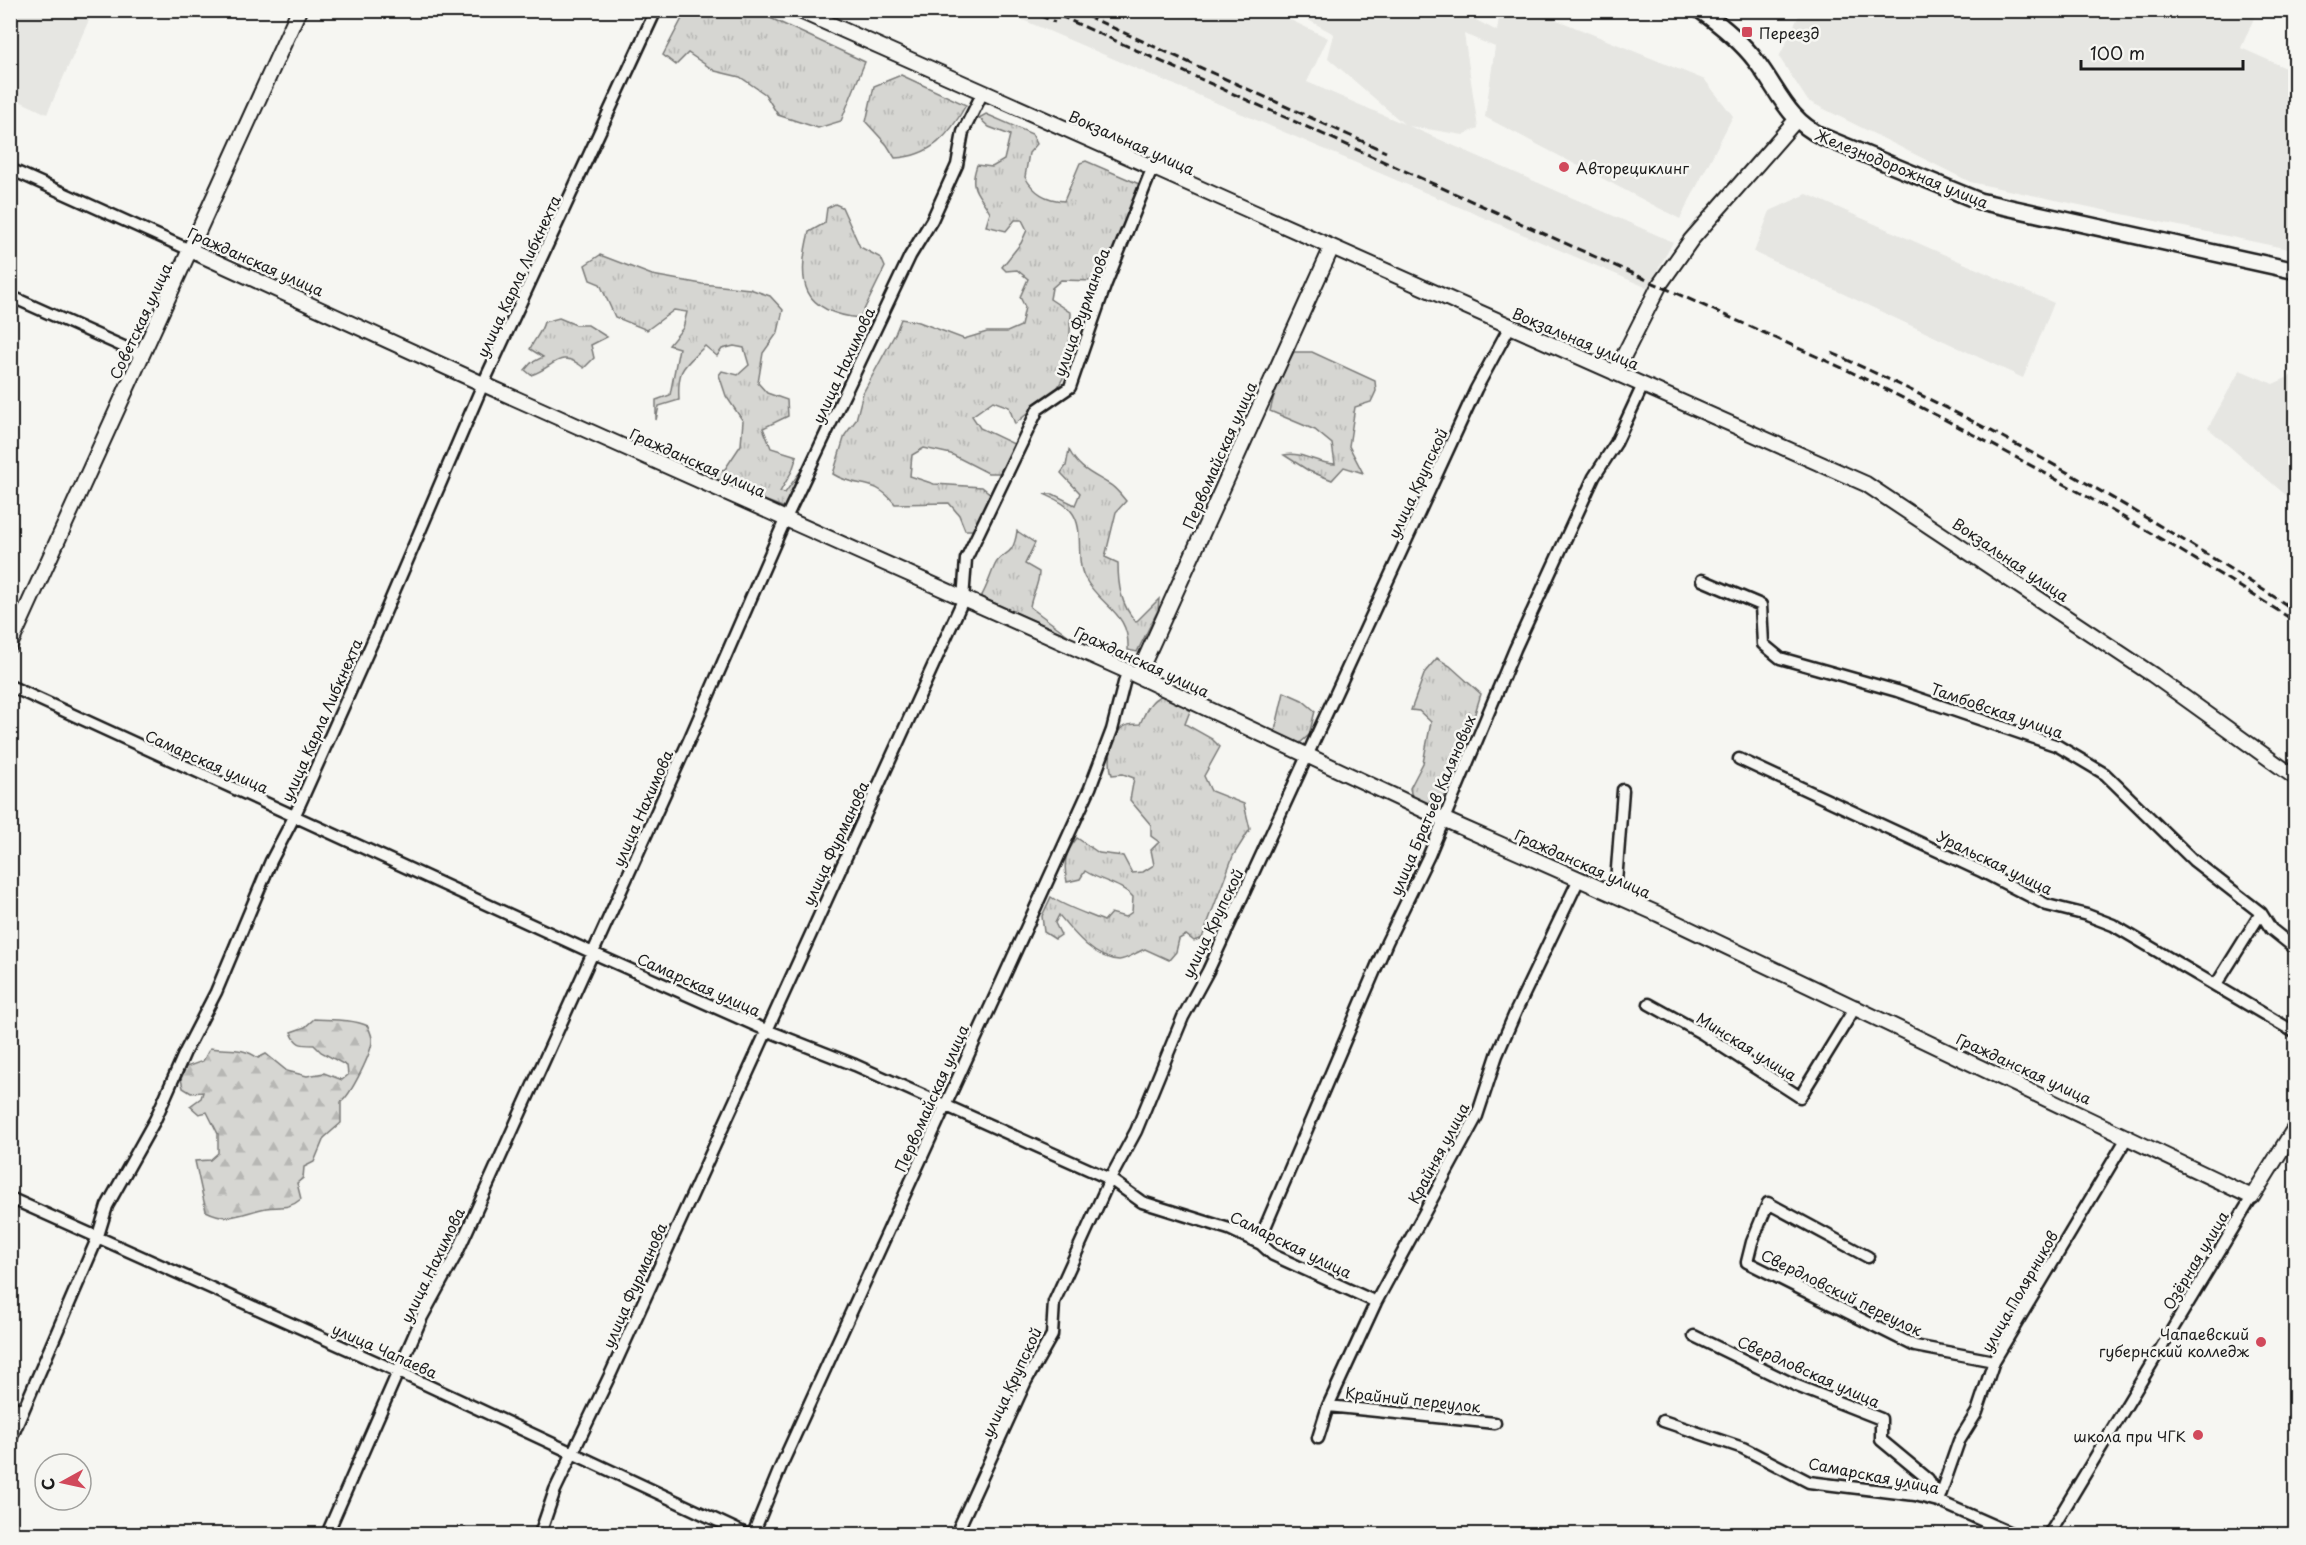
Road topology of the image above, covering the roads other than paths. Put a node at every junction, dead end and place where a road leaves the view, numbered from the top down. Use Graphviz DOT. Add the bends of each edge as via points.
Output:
graph roads {
  1 [pos="298,10"];
  2 [pos="656,10"];
  3 [pos="798,10"];
  4 [pos="1700,10"];
  5 [pos="982,94"];
  6 [pos="1796,120"];
  7 [pos="10,169"];
  8 [pos="1152,169"];
  9 [pos="190,249"];
  10 [pos="1331,249"];
  11 [pos="2295,271"];
  12 [pos="10,296"];
  13 [pos="1509,328"];
  14 [pos="142,355"];
  15 [pos="1615,373"];
  16 [pos="483,384"];
  17 [pos="1643,385"];
  18 [pos="785,520"];
  19 [pos="1702,580"];
  20 [pos="963,600"];
  21 [pos="10,645"];
  22 [pos="1132,673"];
  23 [pos="10,686"];
  24 [pos="1307,757"];
  25 [pos="1739,759"];
  26 [pos="2295,778"];
  27 [pos="1623,790"];
  28 [pos="294,817"];
  29 [pos="1443,819"];
  30 [pos="1579,879"];
  31 [pos="1615,895"];
  32 [pos="2261,913"];
  33 [pos="2295,949"];
  34 [pos="593,953"];
  35 [pos="2216,985"];
  36 [pos="1649,1004"];
  37 [pos="1856,1006"];
  38 [pos="766,1030"];
  39 [pos="2295,1033"];
  40 [pos="947,1105"];
  41 [pos="2295,1126"];
  42 [pos="2128,1136"];
  43 [pos="1110,1179"];
  44 [pos="2253,1197"];
  45 [pos="10,1198"];
  46 [pos="98,1239"];
  47 [pos="1261,1244"];
  48 [pos="1868,1257"];
  49 [pos="1376,1302"];
  50 [pos="1694,1336"];
  51 [pos="1994,1361"];
  52 [pos="399,1372"];
  53 [pos="10,1405"];
  54 [pos="1328,1406"];
  55 [pos="23,1411"];
  56 [pos="1663,1421"];
  57 [pos="1496,1423"];
  58 [pos="1318,1438"];
  59 [pos="10,1441"];
  60 [pos="570,1454"];
  61 [pos="1938,1501"];
  62 [pos="327,1534"];
  63 [pos="540,1534"];
  64 [pos="746,1534"];
  65 [pos="753,1534"];
  66 [pos="956,1534"];
  67 [pos="2013,1534"];
  68 [pos="2049,1534"];
  1 -- 9 [label="street, Советская улица"];
  2 -- 16 [label="street, улица Карла Либкнехта"];
  3 -- 5 [label="street, Вокзальная улица"];
  4 -- 6 [label="main road, Железнодорожная улица" via="1743,46"];
  5 -- 8 [label="street, Вокзальная улица"];
  5 -- 18 [label="street, улица Нахимова" via="963,132 957,165 932,220 910,256"];
  6 -- 11 [label="main road, Железнодорожная улица" via="1823,137 1979,201"];
  6 -- 15 [label="street" via="1691,240 1660,284"];
  7 -- 9 [label="street, Гражданская улица"];
  8 -- 10 [label="street, Вокзальная улица"];
  8 -- 20 [label="street, улица Фурманова" via="1070,387 1038,409 966,559"];
  9 -- 14 [label="street, Советская улица"];
  9 -- 16 [label="street, Гражданская улица"];
  10 -- 13 [label="street, Вокзальная улица"];
  10 -- 22 [label="street, Первомайская улица"];
  12 -- 14 [label="street"];
  13 -- 15 [label="street, Вокзальная улица"];
  13 -- 24 [label="street, улица Крупской" via="1476,389"];
  14 -- 21 [label="street, Советская улица"];
  15 -- 17 [label="street, Вокзальная улица"];
  16 -- 18 [label="street, Гражданская улица"];
  16 -- 28 [label="street, улица Карла Либкнехта"];
  17 -- 26 [label="street, Вокзальная улица" via="1866,484 2153,675"];
  17 -- 29 [label="street, улица Братьев Каляновых" via="1594,477"];
  18 -- 20 [label="street, Гражданская улица"];
  18 -- 34 [label="street, улица Нахимова"];
  19 -- 32 [label="street, Тамбовская улица" via="1761,605 1763,644 1780,658 1897,690 2058,746 2105,774 2193,860"];
  20 -- 22 [label="street, Гражданская улица"];
  20 -- 38 [label="street, улица Фурманова"];
  22 -- 24 [label="street, Гражданская улица"];
  22 -- 40 [label="street, Первомайская улица" via="1090,788"];
  23 -- 28 [label="street, Самарская улица"];
  24 -- 29 [label="street, Гражданская улица"];
  24 -- 43 [label="street, улица Крупской" via="1183,1017 1136,1131"];
  25 -- 35 [label="street, Уральская улица" via="2047,905 2113,925"];
  27 -- 31 [label="street"];
  28 -- 34 [label="street, Самарская улица"];
  28 -- 46 [label="street, улица Карла Либкнехта" via="155,1120 107,1206"];
  29 -- 30 [label="street, Гражданская улица"];
  29 -- 47 [label="street, улица Братьев Каляновых"];
  30 -- 31 [label="street, Гражданская улица"];
  30 -- 49 [label="street, Крайняя улица" via="1497,1055 1477,1116"];
  31 -- 37 [label="street, Гражданская улица"];
  32 -- 33 [label="street, Тамбовская улица" via="2271,929"];
  32 -- 35 [label="street"];
  34 -- 38 [label="street, Самарская улица"];
  34 -- 52 [label="street, улица Нахимова" via="458,1253 422,1317"];
  35 -- 39 [label="street, Уральская улица"];
  36 -- 37 [label="street, Минская улица" via="1800,1097"];
  37 -- 42 [label="street, Гражданская улица"];
  38 -- 40 [label="street, Самарская улица"];
  38 -- 60 [label="street, улица Фурманова" via="611,1373"];
  40 -- 43 [label="street, Самарская улица"];
  40 -- 65 [label="street, Первомайская улица"];
  41 -- 44 [label="street, Озёрная улица"];
  42 -- 44 [label="street, Гражданская улица"];
  42 -- 51 [label="street, улица Полярников"];
  43 -- 47 [label="street, Самарская улица" via="1142,1202 1229,1229"];
  43 -- 66 [label="street, улица Крупской" via="1054,1302 1052,1335 1026,1381"];
  44 -- 68 [label="street, Озёрная улица"];
  45 -- 46 [label="street, улица Чапаева"];
  46 -- 52 [label="street, улица Чапаева"];
  46 -- 55 [label="street, улица Карла Либкнехта"];
  47 -- 49 [label="street, Самарская улица" via="1273,1255"];
  48 -- 51 [label="street, Свердловский переулок" via="1768,1203 1747,1262 1915,1346"];
  49 -- 54 [label="street, Крайняя улица"];
  50 -- 61 [label="street, Свердловская улица" via="1797,1386 1881,1419 1881,1440 1928,1479"];
  51 -- 61 [label="street, улица Полярников" via="1977,1412 1959,1441"];
  52 -- 60 [label="street, улица Чапаева"];
  52 -- 62 [label="street, улица Нахимова"];
  53 -- 55 [label="street"];
  54 -- 57 [label="street, Крайний переулок"];
  54 -- 58 [label="street, Крайняя улица"];
  55 -- 59 [label="street, улица Карла Либкнехта"];
  56 -- 61 [label="street, Самарская улица" via="1743,1448 1809,1482"];
  60 -- 63 [label="street, улица Фурманова"];
  60 -- 64 [label="street, улица Чапаева"];
  61 -- 67 [label="street, Самарская улица"];
}
